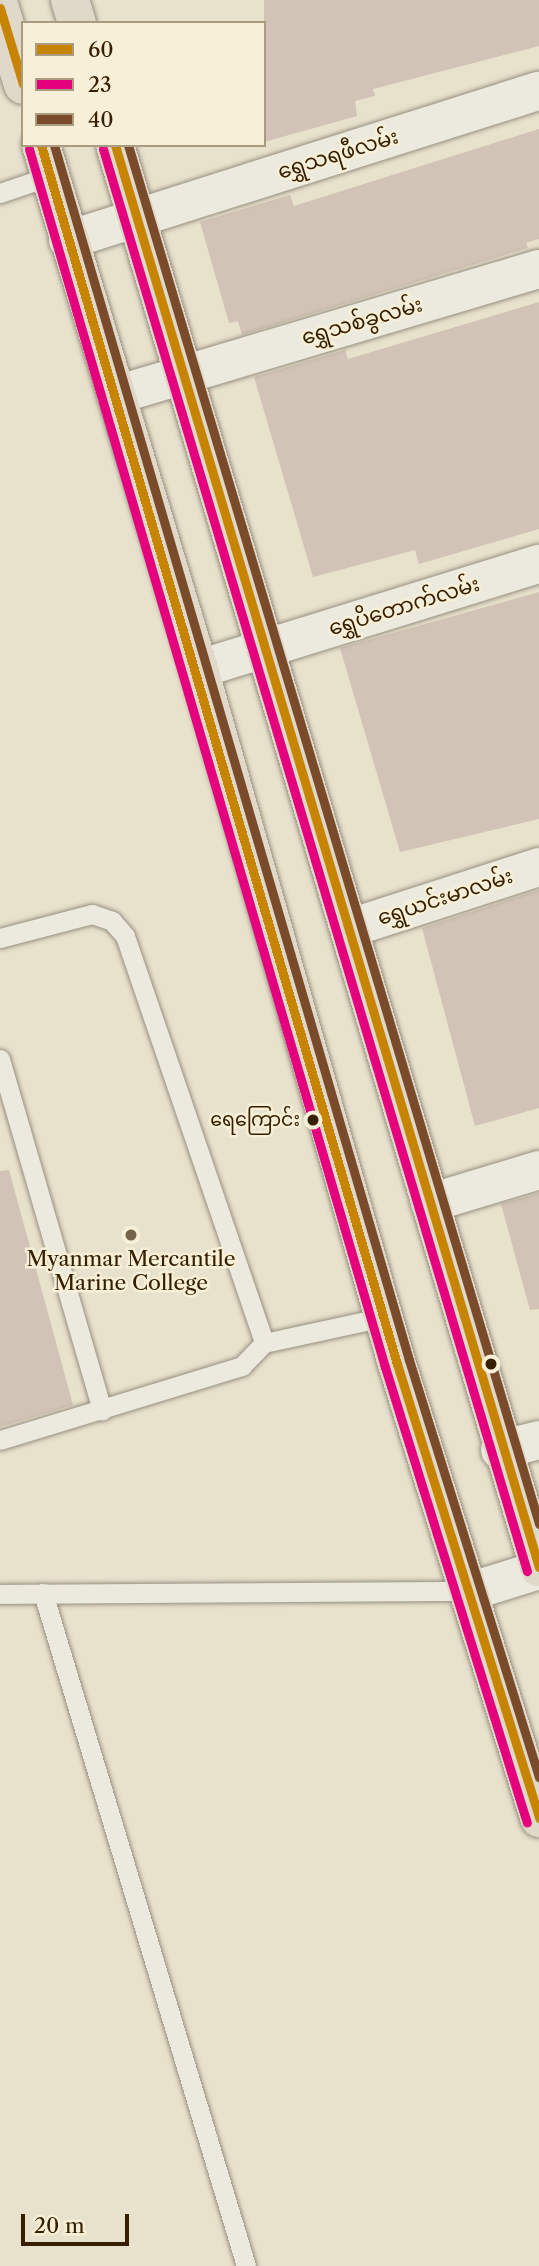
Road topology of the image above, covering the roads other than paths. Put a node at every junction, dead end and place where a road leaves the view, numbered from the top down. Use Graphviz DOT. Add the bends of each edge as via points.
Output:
graph roads {
  1 [pos="70,0"];
  2 [pos="0,8"];
  3 [pos="76,21"];
  4 [pos="21,78"];
  5 [pos="539,91"];
  6 [pos="116,147"];
  7 [pos="45,161"];
  8 [pos="0,193"];
  9 [pos="137,216"];
  10 [pos="68,240"];
  11 [pos="539,269"];
  12 [pos="186,373"];
  13 [pos="116,395"];
  14 [pos="539,565"];
  15 [pos="268,648"];
  16 [pos="199,669"];
  17 [pos="539,867"];
  18 [pos="350,928"];
  19 [pos="0,938"];
  20 [pos="0,1059"];
  21 [pos="539,1170"];
  22 [pos="430,1203"];
  23 [pos="384,1317"];
  24 [pos="264,1343"];
  25 [pos="102,1411"];
  26 [pos="0,1440"];
  27 [pos="539,1440"];
  28 [pos="500,1450"];
  29 [pos="539,1569"];
  30 [pos="472,1591"];
  31 [pos="43,1593"];
  32 [pos="0,1594"];
  33 [pos="529,1744"];
  34 [pos="539,1818"];
  35 [pos="246,2266"];
  1 -- 3 [label="main road"];
  2 -- 4 [label="main road"];
  5 -- 9 [label="street, ရွှေသရဖီလမ်း"];
  6 -- 9 [label="main road"];
  7 -- 8 [label="lane"];
  7 -- 10 [label="main road"];
  9 -- 10 [label="street, ရွှေသရဖီလမ်း"];
  9 -- 12 [label="main road"];
  10 -- 13 [label="main road"];
  11 -- 12 [label="street, ရွှေသစ်ခွလမ်း"];
  12 -- 13 [label="street, ရွှေသစ်ခွလမ်း"];
  12 -- 15 [label="main road"];
  13 -- 16 [label="main road"];
  14 -- 15 [label="street, ရွှေပိတောက်လမ်း"];
  15 -- 16 [label="street, ရွှေပိတောက်လမ်း"];
  15 -- 18 [label="main road"];
  16 -- 23 [label="main road"];
  17 -- 18 [label="street, ရွှေယင်းမာလမ်း"];
  18 -- 22 [label="main road"];
  19 -- 24 [label="lane" via="92,914 112,921 125,936"];
  20 -- 25 [label="lane"];
  21 -- 22 [label="street"];
  22 -- 28 [label="main road"];
  23 -- 24 [label="lane"];
  23 -- 30 [label="main road"];
  24 -- 25 [label="lane" via="242,1366"];
  25 -- 26 [label="lane"];
  27 -- 28 [label="street"];
  28 -- 29 [label="main road"];
  29 -- 30 [label="street"];
  30 -- 31 [label="lane"];
  30 -- 33 [label="main road"];
  31 -- 32 [label="lane"];
  31 -- 35 [label="lane"];
  33 -- 34 [label="main road"];
}
